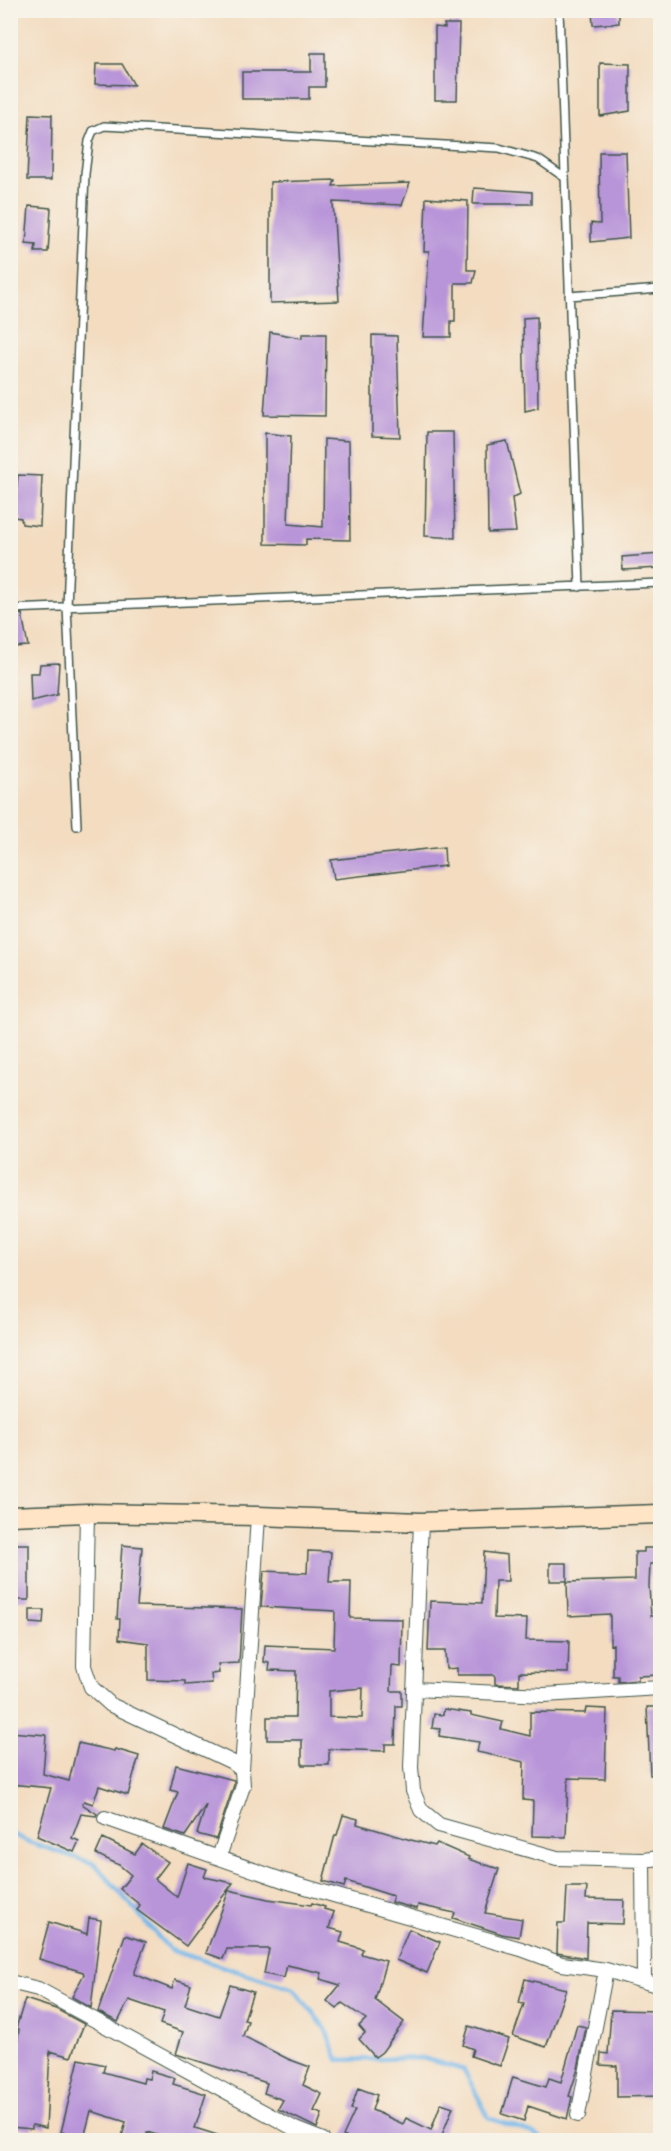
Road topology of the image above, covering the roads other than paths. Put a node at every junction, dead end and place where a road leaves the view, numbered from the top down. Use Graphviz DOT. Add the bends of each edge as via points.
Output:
graph roads {
  1 [pos="559,10"];
  2 [pos="565,178"];
  3 [pos="660,290"];
  4 [pos="569,296"];
  5 [pos="660,583"];
  6 [pos="580,588"];
  7 [pos="67,607"];
  8 [pos="10,609"];
  9 [pos="77,826"];
  10 [pos="87,1513"];
  11 [pos="660,1514"];
  12 [pos="10,1516"];
  13 [pos="258,1516"];
  14 [pos="421,1522"];
  15 [pos="660,1688"];
  16 [pos="414,1689"];
  17 [pos="242,1770"];
  18 [pos="105,1818"];
  19 [pos="219,1857"];
  20 [pos="660,1858"];
  21 [pos="643,1860"];
  22 [pos="606,1970"];
  23 [pos="644,1980"];
  24 [pos="10,1982"];
  25 [pos="660,1986"];
  26 [pos="578,2115"];
  27 [pos="323,2140"];
  1 -- 2 [label="lane"];
  2 -- 4 [label="lane"];
  2 -- 7 [label="lane" via="538,159 499,148 104,126 93,131 85,174"];
  3 -- 4 [label="lane"];
  4 -- 6 [label="lane"];
  5 -- 6 [label="lane"];
  6 -- 7 [label="lane"];
  7 -- 8 [label="lane"];
  7 -- 9 [label="lane"];
  10 -- 12 [label="street"];
  10 -- 13 [label="street"];
  10 -- 17 [label="street" via="84,1666 91,1687 111,1705"];
  11 -- 14 [label="street"];
  13 -- 14 [label="street"];
  13 -- 17 [label="street"];
  14 -- 16 [label="street"];
  15 -- 16 [label="street" via="544,1695"];
  16 -- 21 [label="street" via="413,1791 421,1810 439,1825 557,1858"];
  17 -- 19 [label="street" via="243,1786"];
  18 -- 19 [label="street"];
  19 -- 22 [label="street" via="285,1881 562,1964"];
  20 -- 21 [label="street"];
  21 -- 23 [label="street"];
  22 -- 23 [label="street"];
  22 -- 26 [label="street"];
  23 -- 25 [label="street"];
  24 -- 27 [label="street" via="38,1989 295,2129"];
}
